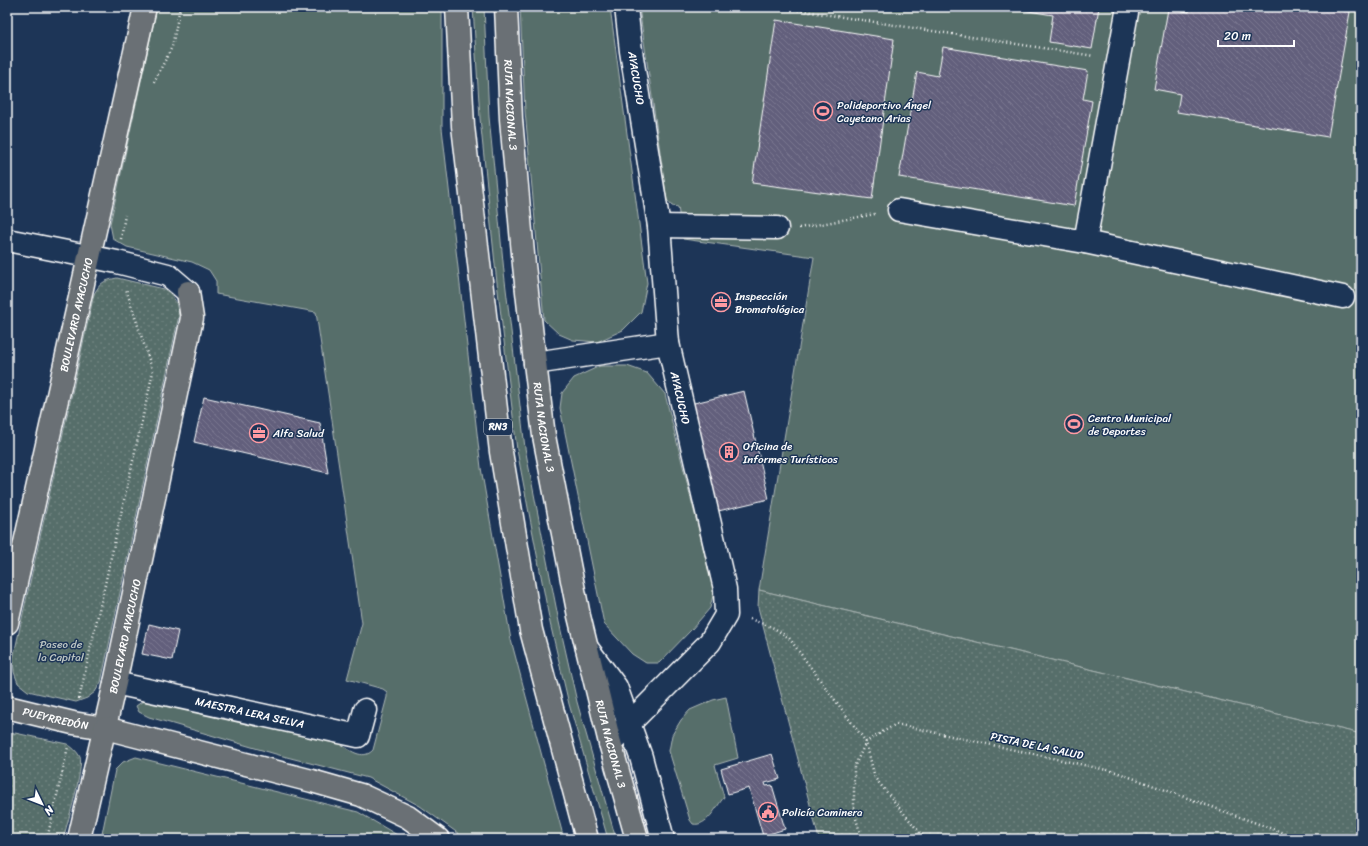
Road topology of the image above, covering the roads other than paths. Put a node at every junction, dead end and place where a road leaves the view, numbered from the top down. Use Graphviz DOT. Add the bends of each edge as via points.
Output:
graph roads {
  1 [pos="145,7"];
  2 [pos="457,7"];
  3 [pos="506,7"];
  4 [pos="626,7"];
  5 [pos="1128,7"];
  6 [pos="899,210"];
  7 [pos="659,226"];
  8 [pos="777,228"];
  9 [pos="7,240"];
  10 [pos="1085,242"];
  11 [pos="90,256"];
  12 [pos="188,292"];
  13 [pos="1343,297"];
  14 [pos="668,343"];
  15 [pos="534,363"];
  16 [pos="7,623"];
  17 [pos="587,648"];
  18 [pos="116,683"];
  19 [pos="7,707"];
  20 [pos="365,710"];
  21 [pos="629,724"];
  22 [pos="105,728"];
  23 [pos="610,743"];
  24 [pos="79,839"];
  25 [pos="438,839"];
  26 [pos="587,839"];
  27 [pos="637,839"];
  28 [pos="663,839"];
  1 -- 11 [label="main road, BOULEVARD AYACUCHO"];
  2 -- 26 [label="main road, RN3" via="463,126 501,452 531,630"];
  3 -- 15 [label="main road, RUTA NACIONAL 3" via="511,119"];
  4 -- 7 [label="street, AYACUCHO"];
  5 -- 10 [label="street"];
  6 -- 10 [label="street"];
  7 -- 8 [label="street"];
  7 -- 14 [label="street, AYACUCHO"];
  9 -- 11 [label="street"];
  10 -- 13 [label="street"];
  11 -- 12 [label="street" via="168,274"];
  11 -- 16 [label="main road, BOULEVARD AYACUCHO"];
  12 -- 18 [label="main road, BOULEVARD AYACUCHO" via="192,318"];
  14 -- 15 [label="street"];
  14 -- 21 [label="street, AYACUCHO" via="725,589 726,615 710,642"];
  15 -- 17 [label="main road, RUTA NACIONAL 3" via="546,443"];
  17 -- 21 [label="street" via="616,687"];
  17 -- 23 [label="main road, RUTA NACIONAL 3"];
  18 -- 20 [label="street, MAESTRA LERA SELVA" via="358,736"];
  18 -- 22 [label="main road, BOULEVARD AYACUCHO"];
  19 -- 22 [label="main road, PUEYRREDÓN"];
  21 -- 23 [label="street"];
  21 -- 28 [label="street" via="641,757"];
  22 -- 24 [label="main road, BOULEVARD AYACUCHO"];
  22 -- 25 [label="main road, PUEYRREDÓN" via="360,795 408,817"];
  23 -- 27 [label="main road, RUTA NACIONAL 3"];
}
